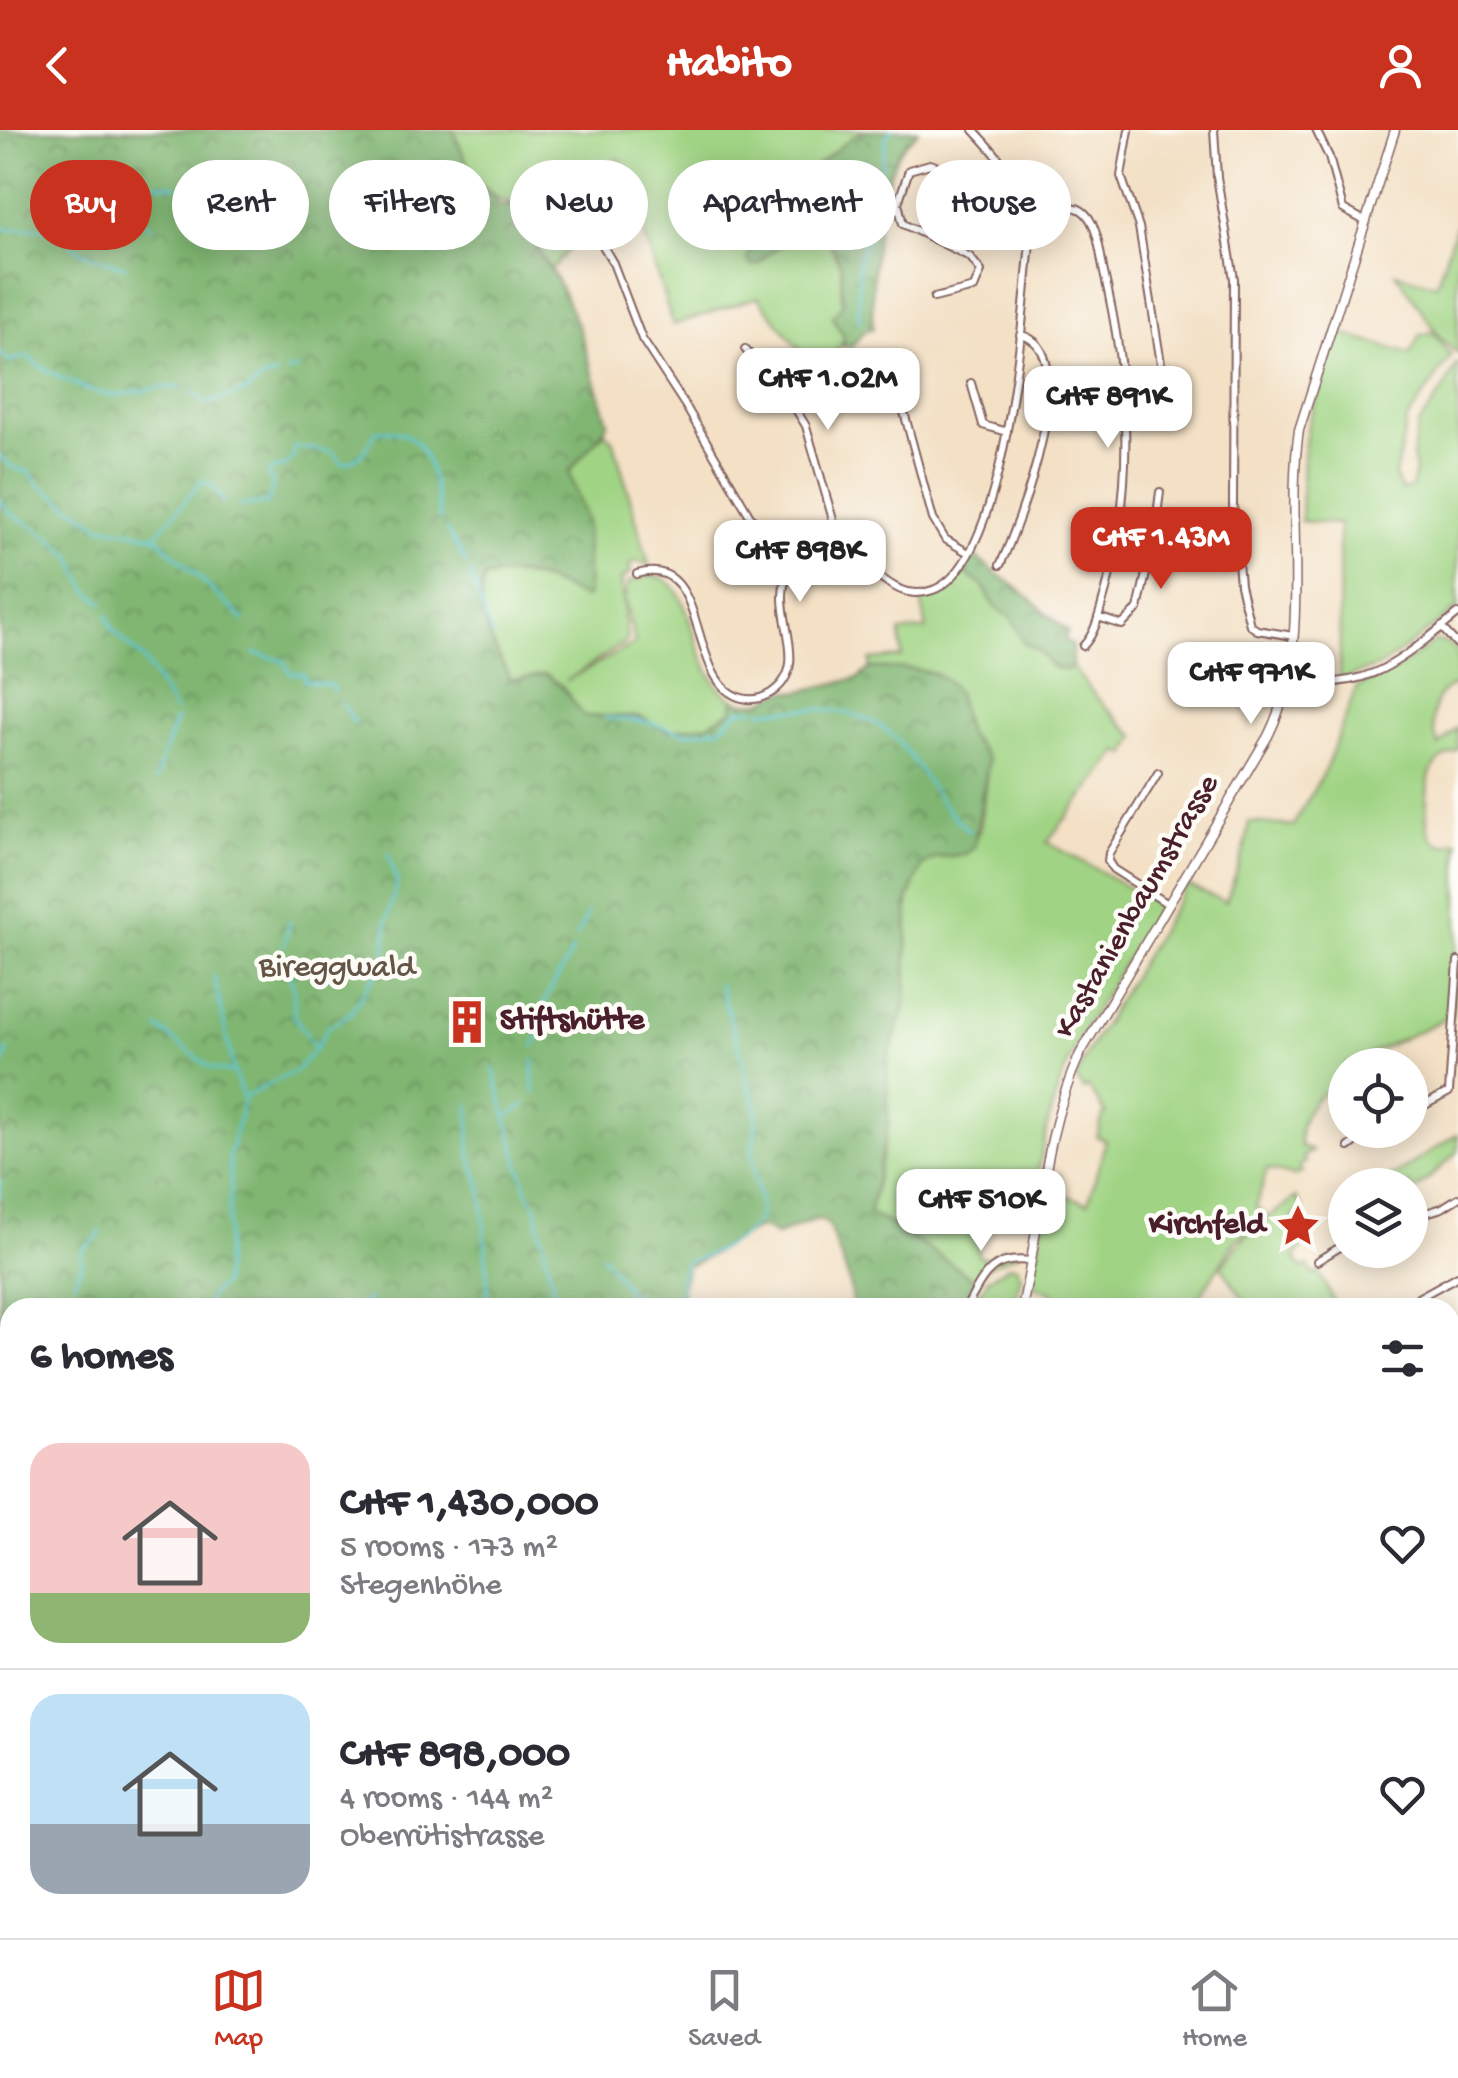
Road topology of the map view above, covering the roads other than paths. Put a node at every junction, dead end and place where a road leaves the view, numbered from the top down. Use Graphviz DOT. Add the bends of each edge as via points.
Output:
graph roads {
  1 [pos="974,130"];
  2 [pos="1130,130"];
  3 [pos="1214,130"];
  4 [pos="1316,130"];
  5 [pos="1394,130"];
  6 [pos="1001,160"];
  7 [pos="916,166"];
  8 [pos="1071,207"];
  9 [pos="1365,222"];
  10 [pos="916,230"];
  11 [pos="606,250"];
  12 [pos="956,250"];
  13 [pos="1029,250"];
  14 [pos="934,298"];
  15 [pos="1020,335"];
  16 [pos="746,349"];
  17 [pos="972,383"];
  18 [pos="1166,388"];
  19 [pos="898,390"];
  20 [pos="1008,432"];
  21 [pos="1160,492"];
  22 [pos="842,551"];
  23 [pos="967,552"];
  24 [pos="1000,566"];
  25 [pos="791,568"];
  26 [pos="637,574"];
  27 [pos="1458,614"];
  28 [pos="1098,617"];
  29 [pos="1441,628"];
  30 [pos="1293,636"];
  31 [pos="1458,645"];
  32 [pos="1083,646"];
  33 [pos="1288,680"];
  34 [pos="1158,773"];
  35 [pos="1168,904"];
  36 [pos="1458,960"];
  37 [pos="1428,1103"];
  38 [pos="1458,1198"];
  39 [pos="1428,1212"];
  40 [pos="1328,1254"];
  41 [pos="1317,1261"];
  42 [pos="1030,1262"];
  43 [pos="1458,1276"];
  44 [pos="971,1298"];
  45 [pos="1024,1298"];
  46 [pos="1418,1298"];
  1 -- 6 [label="street"];
  2 -- 18 [label="street" via="1121,176 1139,227"];
  3 -- 30 [label="street" via="1234,279 1233,503 1240,585 1250,625"];
  4 -- 9 [label="street" via="1343,209"];
  5 -- 9 [label="street, Kastanienbaumstrasse"];
  7 -- 10 [label="street" via="905,176 898,202 903,224"];
  8 -- 28 [label="street" via="1087,216 1102,264 1126,400 1125,480"];
  9 -- 30 [label="street, Kastanienbaumstrasse" via="1299,432"];
  11 -- 25 [label="street" via="642,339 767,545"];
  12 -- 14 [label="street" via="980,271 974,288"];
  13 -- 15 [label="street"];
  15 -- 20 [label="street"];
  15 -- 24 [label="street" via="1040,346 1044,434 1026,506"];
  16 -- 22 [label="street" via="806,426"];
  17 -- 20 [label="street" via="983,425"];
  19 -- 23 [label="street" via="933,520 945,539"];
  20 -- 23 [label="street" via="996,486"];
  21 -- 28 [label="street" via="1138,608 1122,625"];
  22 -- 23 [label="street" via="896,589 920,593 942,586"];
  22 -- 25 [label="street" via="818,551"];
  25 -- 26 [label="street" via="782,594 789,672 774,691 756,699 738,697 717,678 680,584 663,572"];
  27 -- 29 [label="street"];
  28 -- 32 [label="street"];
  29 -- 31 [label="street"];
  29 -- 33 [label="street" via="1368,677 1329,685"];
  30 -- 33 [label="street, Kastanienbaumstrasse"];
  33 -- 35 [label="street, Kastanienbaumstrasse" via="1268,736"];
  34 -- 35 [label="street" via="1108,861"];
  35 -- 42 [label="street, Kastanienbaumstrasse" via="1066,1084"];
  36 -- 37 [label="street" via="1449,1092"];
  38 -- 39 [label="street"];
  40 -- 41 [label="street"];
  42 -- 44 [label="street" via="996,1265"];
  42 -- 45 [label="street, Kastanienbaumstrasse"];
  43 -- 46 [label="street"];
}
